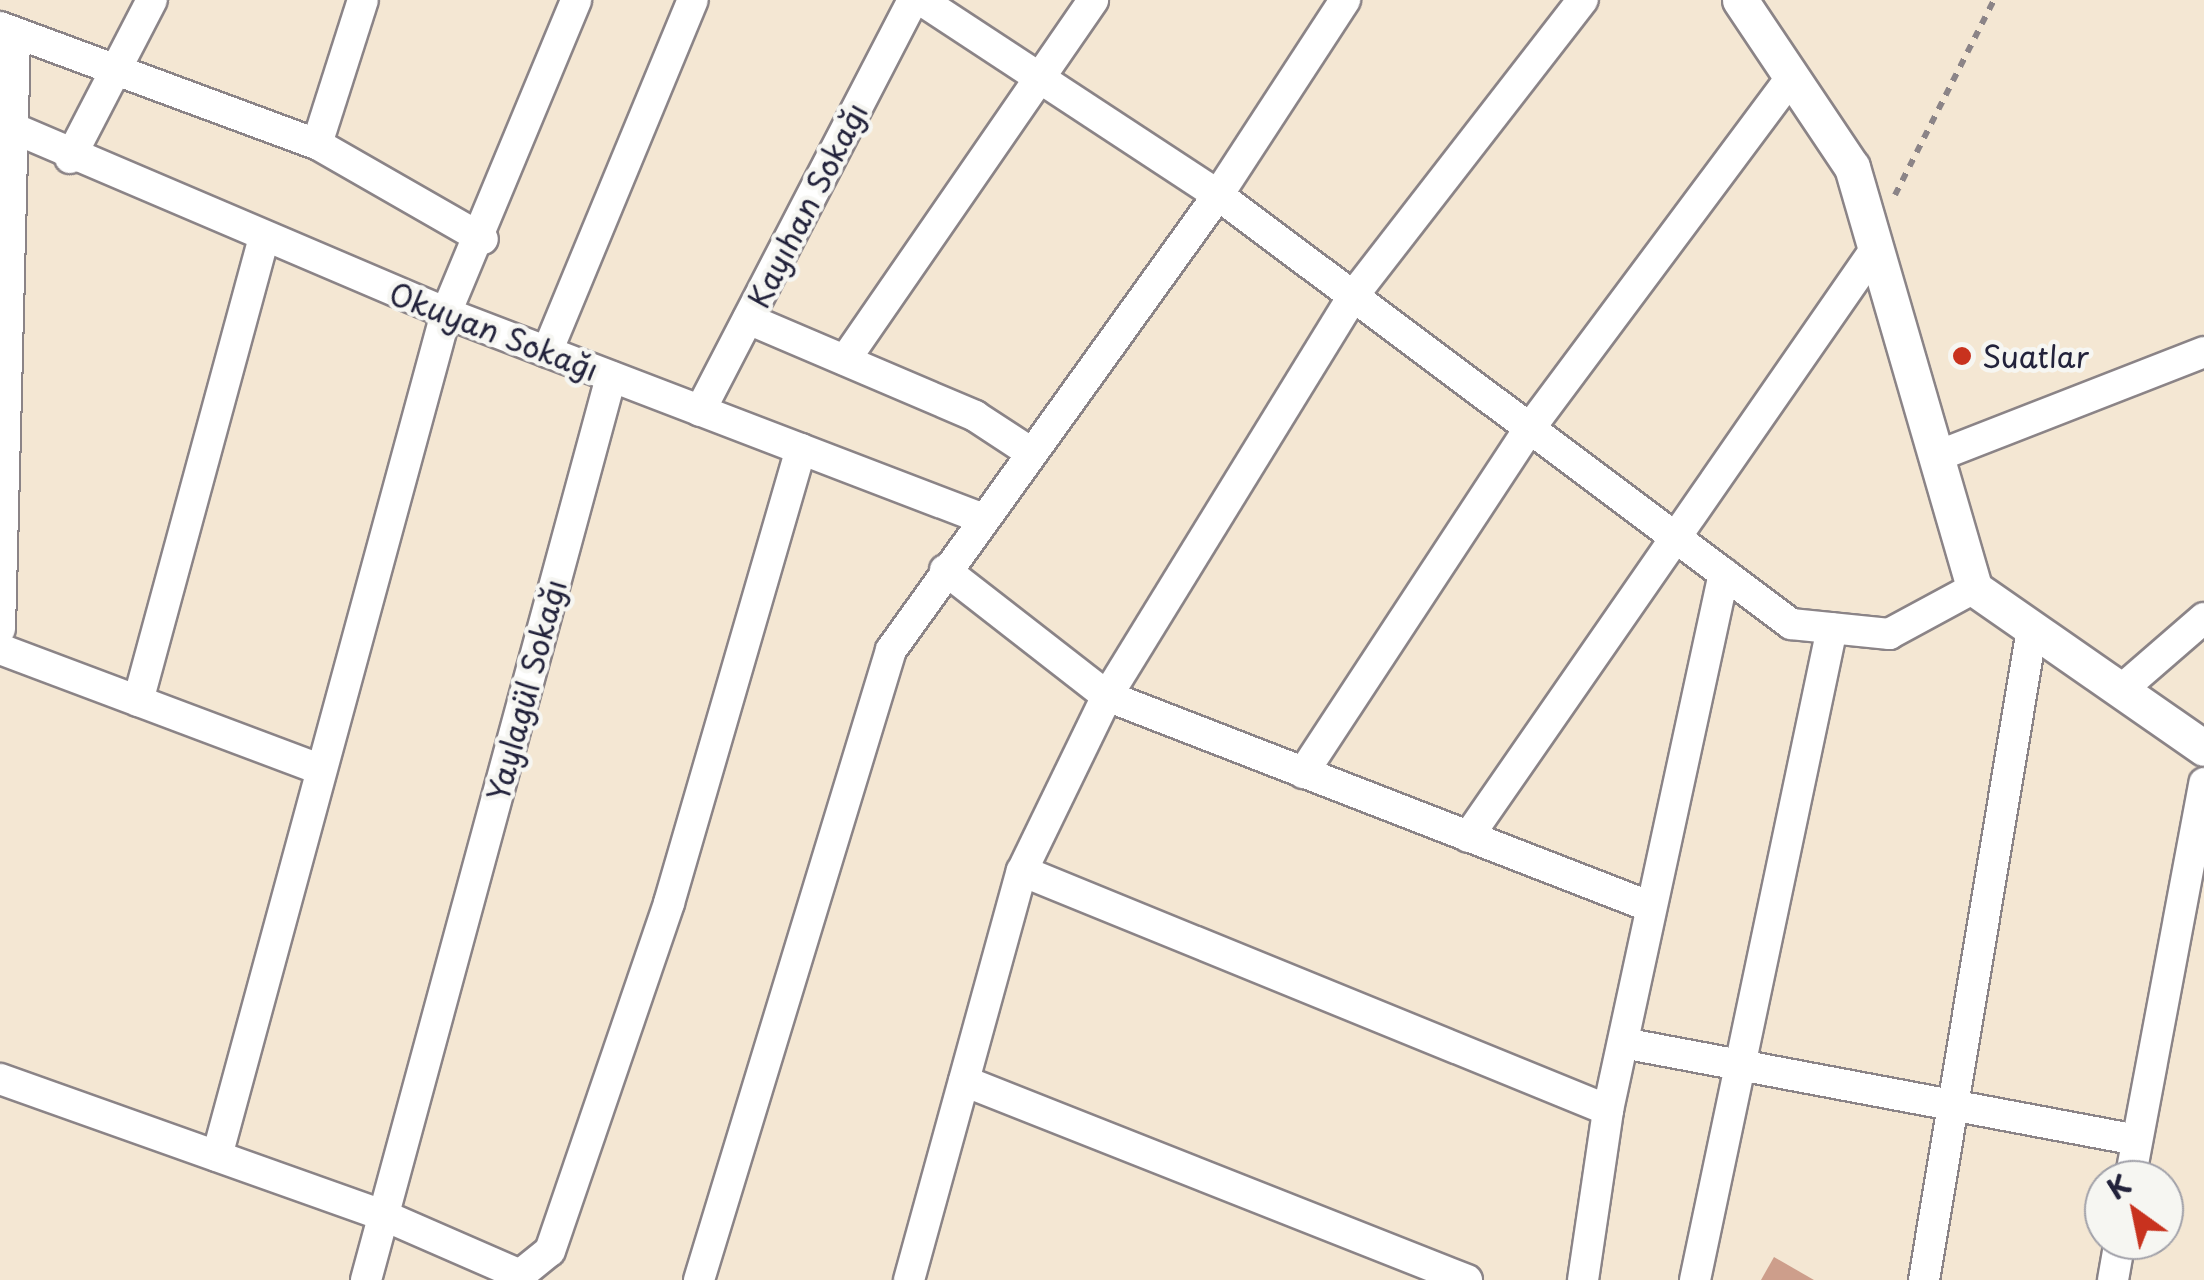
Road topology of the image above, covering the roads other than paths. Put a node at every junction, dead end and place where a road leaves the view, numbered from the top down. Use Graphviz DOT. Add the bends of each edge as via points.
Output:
graph roads {
  1 [pos="152,0"];
  2 [pos="362,0"];
  3 [pos="576,0"];
  4 [pos="693,0"];
  5 [pos="913,0"];
  6 [pos="921,0"];
  7 [pos="1093,0"];
  8 [pos="1345,0"];
  9 [pos="1584,0"];
  10 [pos="1740,0"];
  11 [pos="8,31"];
  12 [pos="118,68"];
  13 [pos="1044,76"];
  14 [pos="1792,77"];
  15 [pos="13,128"];
  16 [pos="317,144"];
  17 [pos="70,158"];
  18 [pos="1218,195"];
  19 [pos="264,238"];
  20 [pos="483,238"];
  21 [pos="1877,247"];
  22 [pos="1353,296"];
  23 [pos="446,313"];
  24 [pos="748,319"];
  25 [pos="547,352"];
  26 [pos="2204,352"];
  27 [pos="845,360"];
  28 [pos="611,377"];
  29 [pos="700,410"];
  30 [pos="1530,428"];
  31 [pos="801,449"];
  32 [pos="1030,452"];
  33 [pos="1940,455"];
  34 [pos="981,518"];
  35 [pos="1673,535"];
  36 [pos="945,570"];
  37 [pos="1724,573"];
  38 [pos="1974,588"];
  39 [pos="2204,618"];
  40 [pos="1832,628"];
  41 [pos="0,629"];
  42 [pos="2032,629"];
  43 [pos="0,649"];
  44 [pos="2121,690"];
  45 [pos="1107,696"];
  46 [pos="138,701"];
  47 [pos="2204,748"];
  48 [pos="319,770"];
  49 [pos="1303,773"];
  50 [pos="2204,783"];
  51 [pos="1468,836"];
  52 [pos="1022,871"];
  53 [pos="1651,907"];
  54 [pos="1623,1043"];
  55 [pos="1740,1062"];
  56 [pos="0,1079"];
  57 [pos="964,1080"];
  58 [pos="1954,1100"];
  59 [pos="1608,1110"];
  60 [pos="2136,1140"];
  61 [pos="217,1156"];
  62 [pos="2133,1160"];
  63 [pos="385,1216"];
  64 [pos="366,1280"];
  65 [pos="699,1280"];
  66 [pos="910,1280"];
  67 [pos="1467,1280"];
  68 [pos="1583,1280"];
  69 [pos="1695,1280"];
  70 [pos="1924,1280"];
  1 -- 12 [label="street"];
  2 -- 16 [label="street"];
  3 -- 20 [label="street"];
  4 -- 25 [label="street"];
  5 -- 24 [label="street, Kayıhan Sokağı"];
  6 -- 13 [label="street"];
  7 -- 13 [label="street"];
  8 -- 18 [label="street"];
  9 -- 22 [label="street"];
  10 -- 14 [label="street"];
  11 -- 12 [label="street"];
  11 -- 15 [label="street"];
  12 -- 16 [label="street"];
  12 -- 17 [label="street"];
  13 -- 18 [label="street"];
  13 -- 27 [label="street"];
  14 -- 21 [label="street" via="1852,167"];
  14 -- 30 [label="street"];
  15 -- 17 [label="street, Okuyan Sokağı"];
  15 -- 41 [label="street"];
  16 -- 20 [label="street"];
  17 -- 19 [label="street, Okuyan Sokağı"];
  18 -- 22 [label="street"];
  18 -- 32 [label="street"];
  19 -- 23 [label="street, Okuyan Sokağı"];
  19 -- 46 [label="street"];
  20 -- 23 [label="street"];
  21 -- 33 [label="street"];
  21 -- 35 [label="street"];
  22 -- 30 [label="street"];
  22 -- 45 [label="street"];
  23 -- 25 [label="street, Okuyan Sokağı"];
  23 -- 48 [label="street"];
  24 -- 27 [label="street"];
  24 -- 29 [label="street, Kayıhan Sokağı"];
  25 -- 28 [label="street, Okuyan Sokağı"];
  26 -- 33 [label="street"];
  27 -- 32 [label="street" via="976,416"];
  28 -- 29 [label="street, Okuyan Sokağı"];
  28 -- 63 [label="street, Yaylagül Sokağı"];
  29 -- 31 [label="street, Okuyan Sokağı"];
  30 -- 35 [label="street"];
  30 -- 49 [label="street"];
  31 -- 34 [label="street, Okuyan Sokağı"];
  31 -- 63 [label="street" via="669,903 550,1251 520,1275"];
  32 -- 34 [label="street"];
  33 -- 38 [label="street"];
  34 -- 36 [label="street"];
  35 -- 37 [label="street"];
  35 -- 51 [label="street"];
  36 -- 45 [label="street"];
  36 -- 65 [label="street" via="891,650"];
  37 -- 40 [label="street" via="1792,624"];
  37 -- 53 [label="street"];
  38 -- 40 [label="street" via="1889,634"];
  38 -- 42 [label="street"];
  39 -- 44 [label="street"];
  40 -- 55 [label="street"];
  42 -- 44 [label="street"];
  42 -- 58 [label="street"];
  43 -- 46 [label="street"];
  44 -- 47 [label="street"];
  45 -- 49 [label="street"];
  45 -- 52 [label="street"];
  46 -- 48 [label="street"];
  48 -- 61 [label="street"];
  49 -- 51 [label="street"];
  50 -- 60 [label="street"];
  51 -- 53 [label="street"];
  52 -- 57 [label="street"];
  52 -- 59 [label="street"];
  53 -- 54 [label="street"];
  54 -- 55 [label="street"];
  54 -- 59 [label="street"];
  55 -- 58 [label="street"];
  55 -- 69 [label="street"];
  56 -- 61 [label="street"];
  57 -- 66 [label="street"];
  57 -- 67 [label="street"];
  58 -- 60 [label="street"];
  58 -- 70 [label="street"];
  59 -- 68 [label="street"];
  60 -- 62 [label="street"];
  61 -- 63 [label="street"];
  63 -- 64 [label="street, Yaylagül Sokağı"];
}
